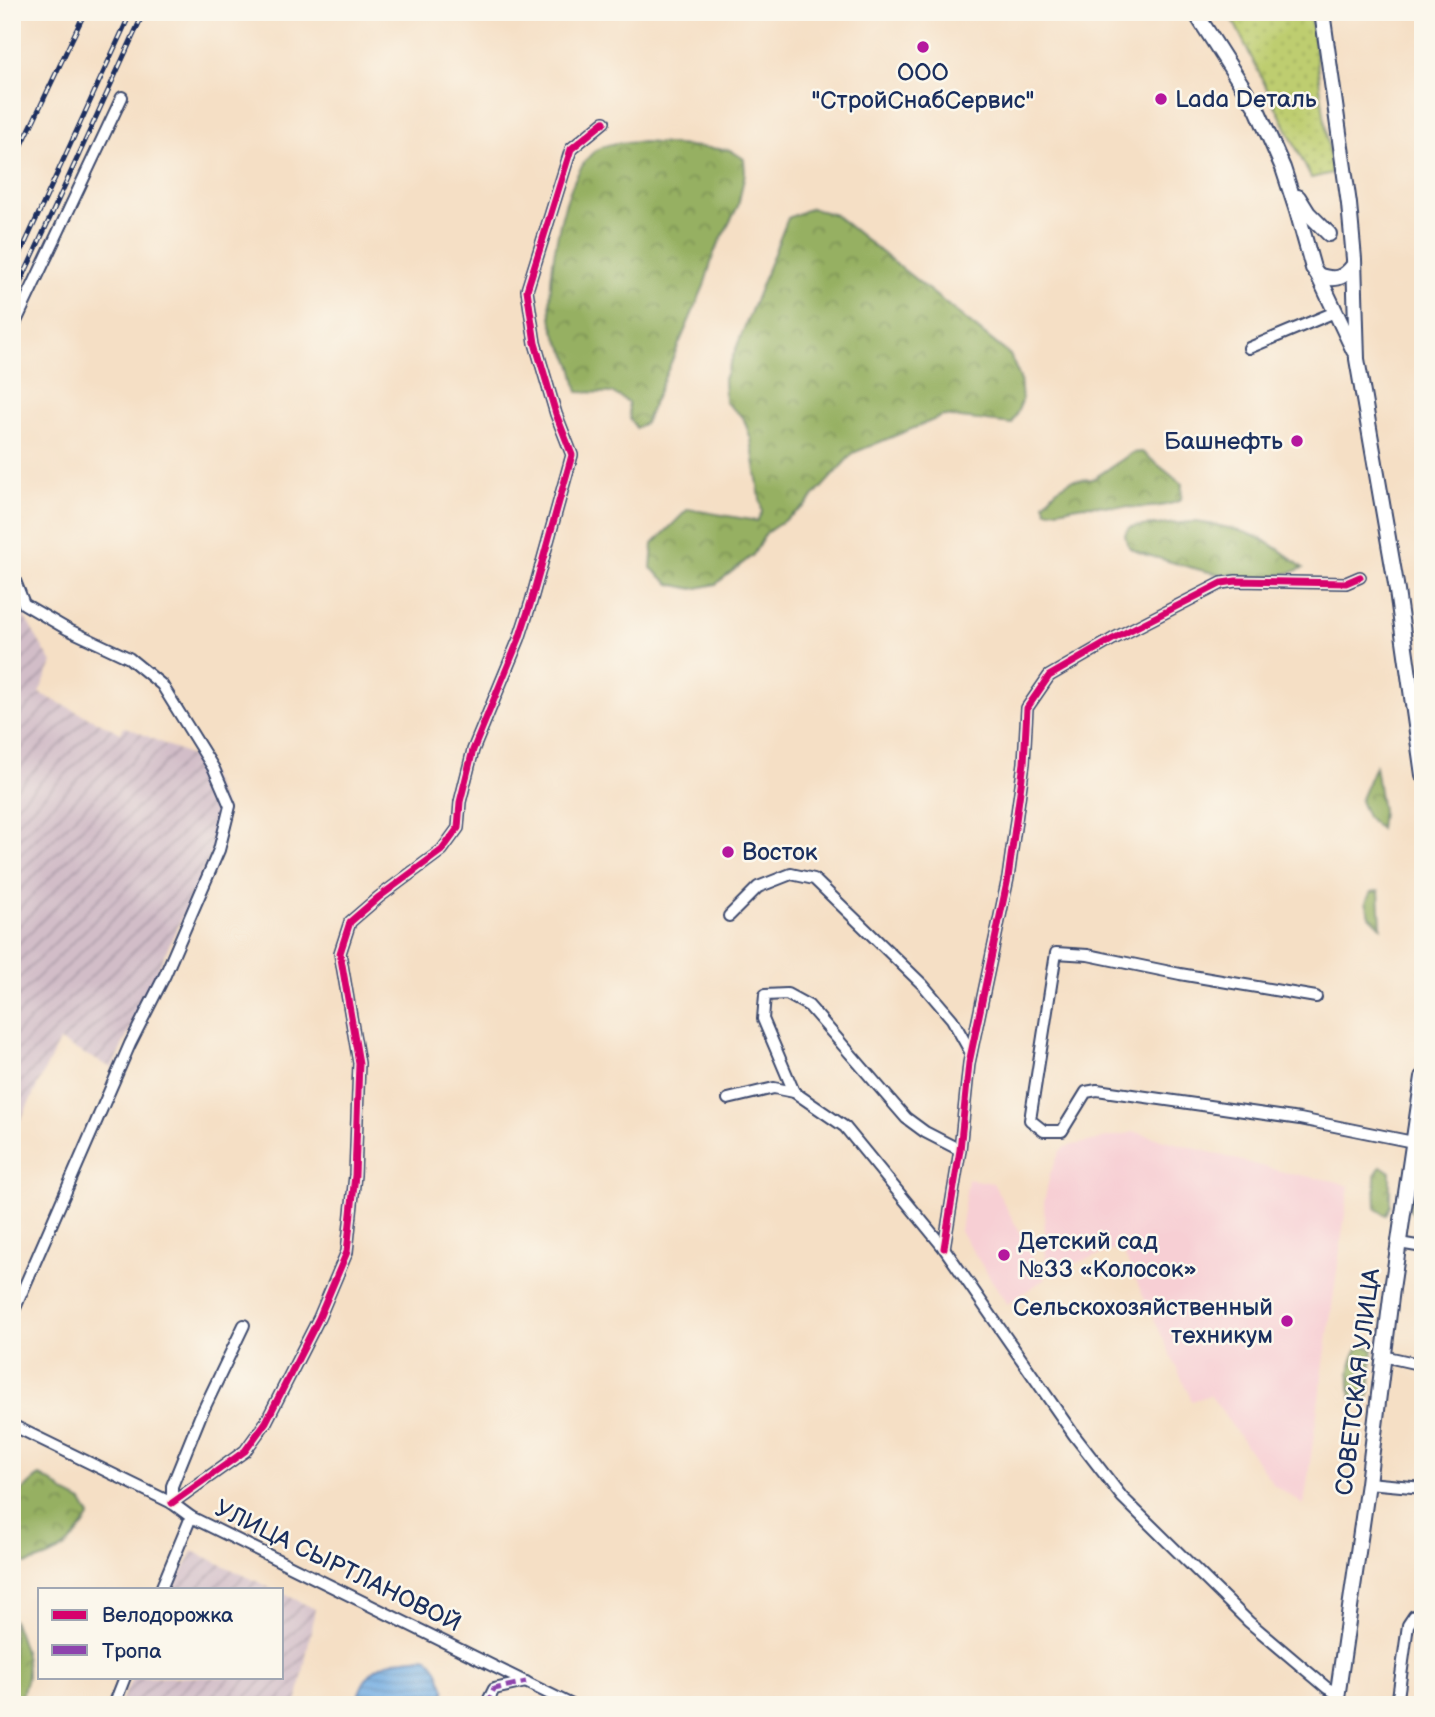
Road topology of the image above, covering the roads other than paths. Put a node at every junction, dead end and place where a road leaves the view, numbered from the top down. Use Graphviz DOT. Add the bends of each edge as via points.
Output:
graph roads {
  1 [pos="1195,12"];
  2 [pos="1322,12"];
  3 [pos="122,97"];
  4 [pos="604,122"];
  5 [pos="1283,168"];
  6 [pos="1349,204"];
  7 [pos="1329,234"];
  8 [pos="1353,247"];
  9 [pos="1309,258"];
  10 [pos="1353,266"];
  11 [pos="1318,275"];
  12 [pos="1335,312"];
  13 [pos="12,330"];
  14 [pos="1249,348"];
  15 [pos="1357,359"];
  16 [pos="12,573"];
  17 [pos="1360,577"];
  18 [pos="1423,775"];
  19 [pos="729,916"];
  20 [pos="1316,997"];
  21 [pos="971,1054"];
  22 [pos="1423,1077"];
  23 [pos="794,1092"];
  24 [pos="728,1098"];
  25 [pos="1418,1143"];
  26 [pos="960,1150"];
  27 [pos="1399,1243"];
  28 [pos="1423,1247"];
  29 [pos="944,1248"];
  30 [pos="12,1315"];
  31 [pos="244,1325"];
  32 [pos="1383,1356"];
  33 [pos="1423,1365"];
  34 [pos="12,1425"];
  35 [pos="1368,1483"];
  36 [pos="1423,1488"];
  37 [pos="172,1503"];
  38 [pos="191,1517"];
  39 [pos="161,1588"];
  40 [pos="1422,1612"];
  41 [pos="125,1678"];
  42 [pos="526,1682"];
  43 [pos="1336,1699"];
  44 [pos="114,1705"];
  45 [pos="486,1705"];
  46 [pos="572,1705"];
  47 [pos="1397,1705"];
  1 -- 5 [label="main road" via="1257,109"];
  2 -- 6 [label="main road"];
  3 -- 13 [label="street"];
  4 -- 37 [label="street" via="571,149 527,290 535,343 572,455 531,602 473,750 458,828 442,850 350,922 340,953 359,1063 347,1252 320,1318 266,1422 244,1451"];
  5 -- 7 [label="main road" via="1308,213"];
  5 -- 9 [label="main road"];
  6 -- 7 [label="main road" via="1346,216"];
  6 -- 8 [label="main road"];
  7 -- 8 [label="main road" via="1342,237"];
  7 -- 9 [label="main road" via="1314,242"];
  8 -- 10 [label="main road"];
  9 -- 11 [label="main road"];
  10 -- 11 [label="main road" via="1337,279"];
  10 -- 15 [label="main road"];
  11 -- 12 [label="main road"];
  12 -- 14 [label="street"];
  12 -- 15 [label="main road"];
  15 -- 18 [label="main road"];
  16 -- 30 [label="street" via="24,604 129,658 162,685 214,769 230,806 219,850"];
  17 -- 21 [label="street" via="1346,583 1222,583 1049,676 1027,708 1008,878"];
  19 -- 21 [label="street" via="758,887 791,874 814,879 923,985 952,1019"];
  20 -- 25 [label="street" via="1056,953 1030,1120 1044,1131 1062,1131 1086,1092 1097,1090 1300,1119"];
  21 -- 26 [label="street"];
  22 -- 25 [label="main road, СОВЕТСКАЯ УЛИЦА"];
  23 -- 24 [label="street" via="774,1088"];
  23 -- 26 [label="street" via="763,1019 765,995 787,994 809,1006 906,1118"];
  23 -- 29 [label="street, СОВЕТСКАЯ УЛИЦА" via="845,1127"];
  25 -- 27 [label="main road, СОВЕТСКАЯ УЛИЦА"];
  26 -- 29 [label="street"];
  27 -- 28 [label="street"];
  27 -- 32 [label="main road, СОВЕТСКАЯ УЛИЦА"];
  29 -- 43 [label="street, СОВЕТСКАЯ УЛИЦА" via="1122,1497 1249,1622"];
  31 -- 37 [label="street" via="172,1486"];
  32 -- 33 [label="street"];
  32 -- 35 [label="main road, СОВЕТСКАЯ УЛИЦА"];
  34 -- 37 [label="street, УЛИЦА СЫРТЛАНОВОЙ"];
  35 -- 36 [label="street"];
  35 -- 43 [label="main road, СОВЕТСКАЯ УЛИЦА"];
  37 -- 38 [label="street, УЛИЦА СЫРТЛАНОВОЙ"];
  38 -- 39 [label="street"];
  38 -- 42 [label="street, УЛИЦА СЫРТЛАНОВОЙ"];
  40 -- 47 [label="street" via="1408,1625"];
  41 -- 44 [label="street"];
  42 -- 45 [label="street" via="494,1689"];
  42 -- 46 [label="street, УЛИЦА СЫРТЛАНОВОЙ"];
}
